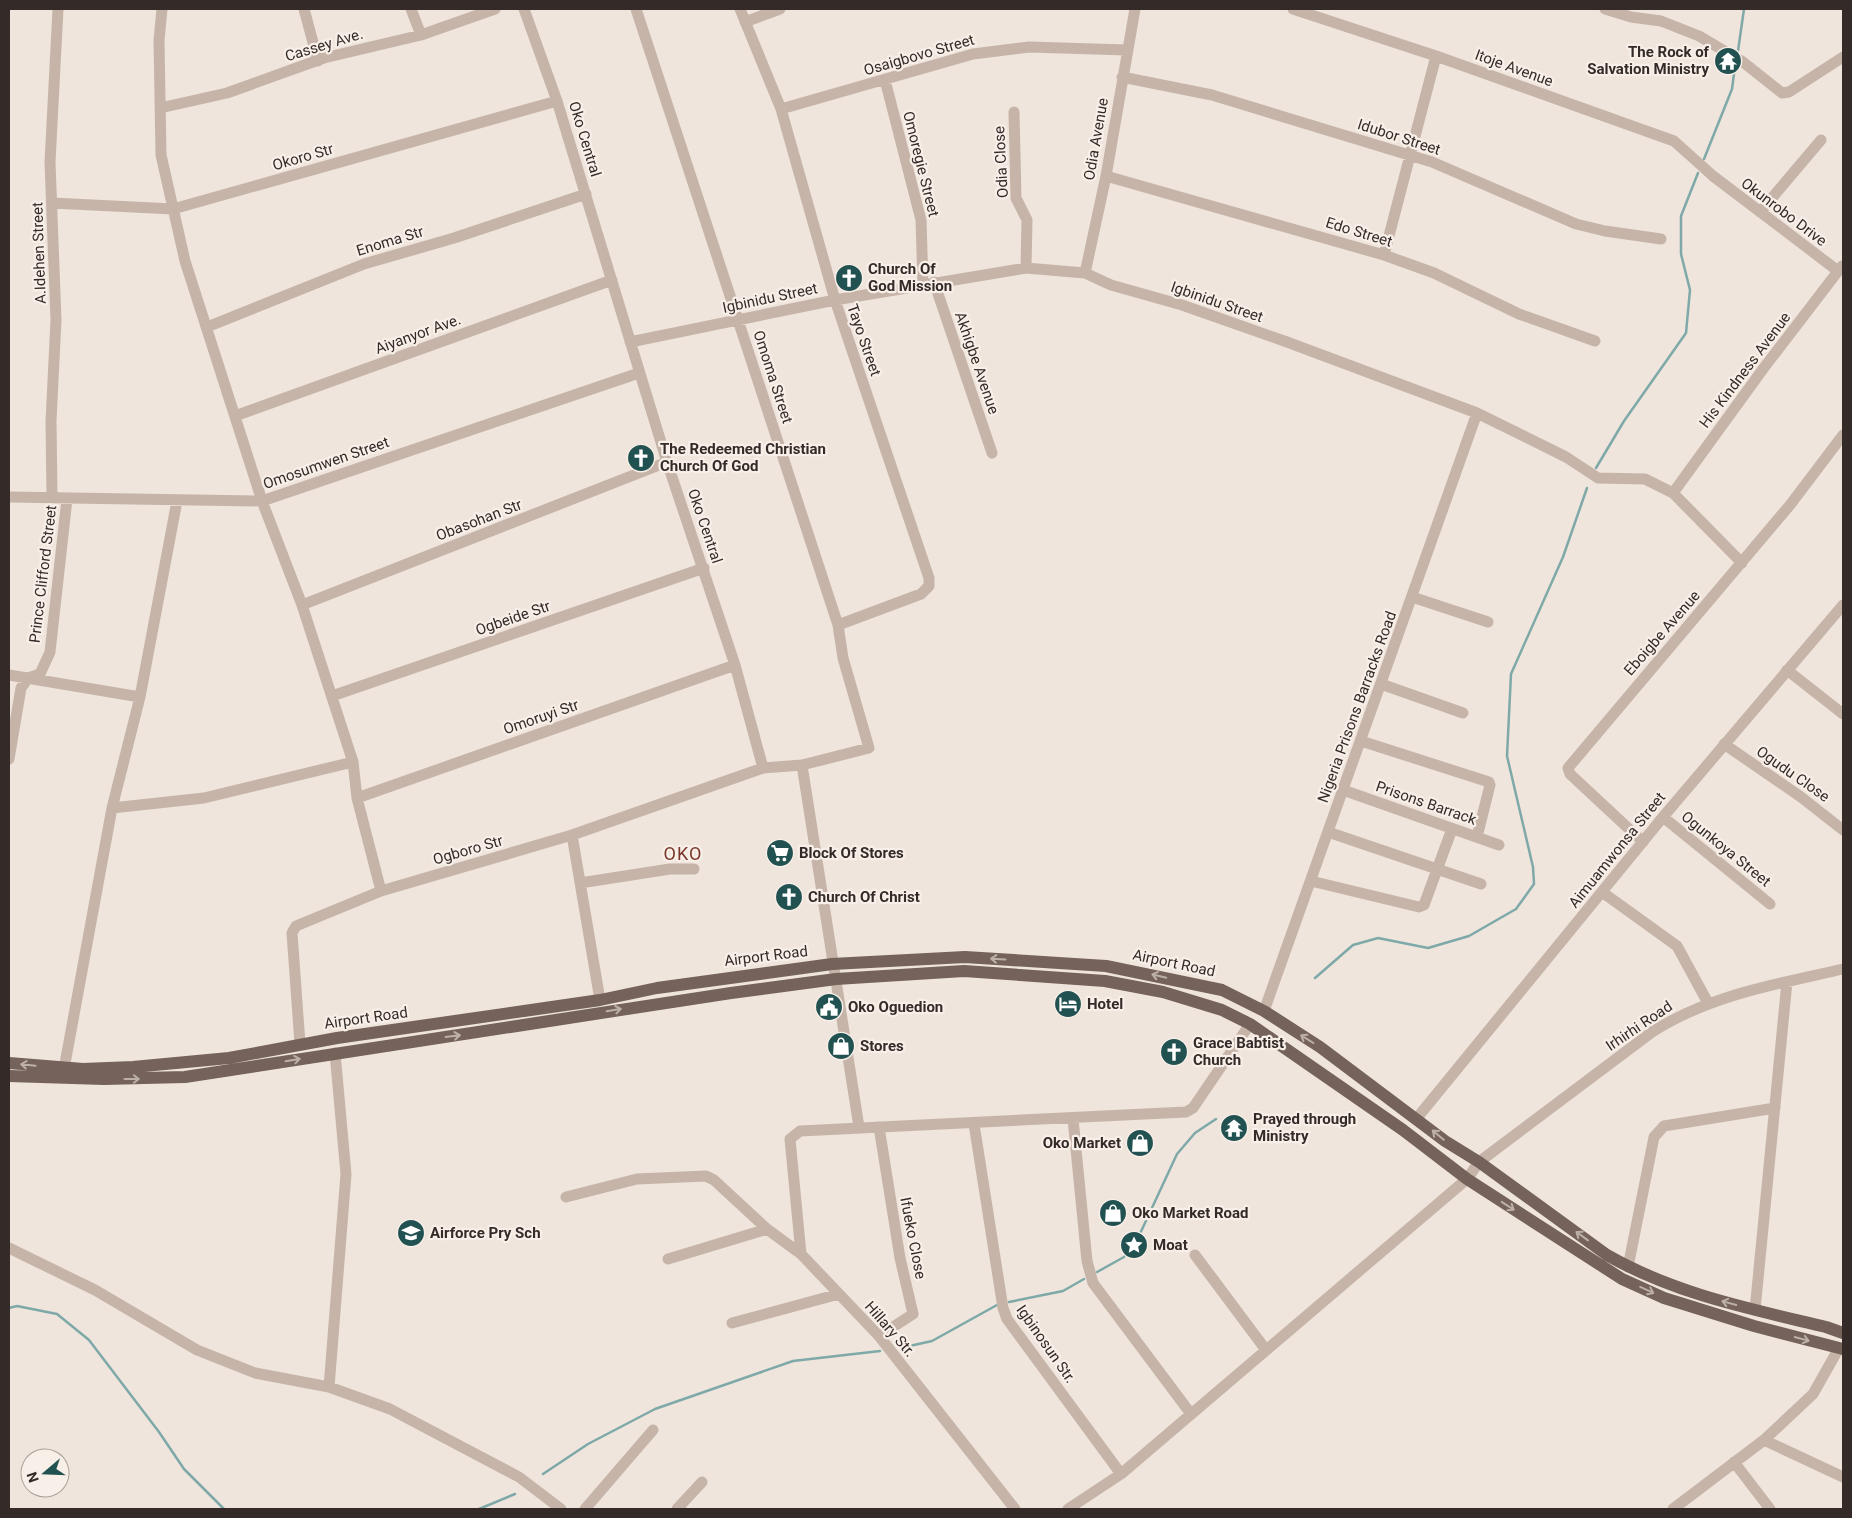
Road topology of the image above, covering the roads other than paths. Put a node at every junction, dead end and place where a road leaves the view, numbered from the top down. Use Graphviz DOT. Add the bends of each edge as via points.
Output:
graph roads {
  1 [pos="58,9"];
  2 [pos="162,9"];
  3 [pos="304,9"];
  4 [pos="411,9"];
  5 [pos="495,9"];
  6 [pos="524,9"];
  7 [pos="636,9"];
  8 [pos="740,9"];
  9 [pos="780,9"];
  10 [pos="1135,9"];
  11 [pos="1293,9"];
  12 [pos="1605,9"];
  13 [pos="1662,9"];
  14 [pos="1661,21"];
  15 [pos="745,22"];
  16 [pos="421,35"];
  17 [pos="1126,50"];
  18 [pos="1436,56"];
  19 [pos="1843,57"];
  20 [pos="318,61"];
  21 [pos="1122,76"];
  22 [pos="885,80"];
  23 [pos="557,101"];
  24 [pos="160,108"];
  25 [pos="781,109"];
  26 [pos="1014,112"];
  27 [pos="1821,140"];
  28 [pos="1409,155"];
  29 [pos="1106,176"];
  30 [pos="1713,176"];
  31 [pos="586,194"];
  32 [pos="52,203"];
  33 [pos="173,209"];
  34 [pos="1760,212"];
  35 [pos="1661,239"];
  36 [pos="1384,255"];
  37 [pos="1026,268"];
  38 [pos="1841,268"];
  39 [pos="1085,273"];
  40 [pos="612,280"];
  41 [pos="929,283"];
  42 [pos="835,300"];
  43 [pos="738,320"];
  44 [pos="207,327"];
  45 [pos="1595,341"];
  46 [pos="630,342"];
  47 [pos="639,373"];
  48 [pos="1477,413"];
  49 [pos="235,416"];
  50 [pos="1843,435"];
  51 [pos="992,453"];
  52 [pos="667,462"];
  53 [pos="1673,493"];
  54 [pos="9,497"];
  55 [pos="52,497"];
  56 [pos="67,499"];
  57 [pos="177,501"];
  58 [pos="262,501"];
  59 [pos="1742,563"];
  60 [pos="704,568"];
  61 [pos="1412,597"];
  62 [pos="302,605"];
  63 [pos="1843,605"];
  64 [pos="1488,622"];
  65 [pos="838,625"];
  66 [pos="735,665"];
  67 [pos="1787,670"];
  68 [pos="9,675"];
  69 [pos="28,678"];
  70 [pos="1381,684"];
  71 [pos="332,696"];
  72 [pos="140,697"];
  73 [pos="1463,713"];
  74 [pos="1843,714"];
  75 [pos="1361,741"];
  76 [pos="1724,744"];
  77 [pos="9,759"];
  78 [pos="354,762"];
  79 [pos="802,765"];
  80 [pos="763,768"];
  81 [pos="1343,790"];
  82 [pos="357,798"];
  83 [pos="112,808"];
  84 [pos="1663,817"];
  85 [pos="1452,829"];
  86 [pos="1843,830"];
  87 [pos="1328,832"];
  88 [pos="572,835"];
  89 [pos="1477,837"];
  90 [pos="1643,842"];
  91 [pos="1499,845"];
  92 [pos="694,869"];
  93 [pos="1438,869"];
  94 [pos="1311,881"];
  95 [pos="580,883"];
  96 [pos="1480,884"];
  97 [pos="381,891"];
  98 [pos="1602,892"];
  99 [pos="1770,904"];
  100 [pos="832,964"];
  101 [pos="1843,969"];
  102 [pos="836,979"];
  103 [pos="1787,982"];
  104 [pos="600,1000"];
  105 [pos="1708,1003"];
  106 [pos="1264,1011"];
  107 [pos="1250,1024"];
  108 [pos="300,1044"];
  109 [pos="335,1053"];
  110 [pos="9,1063"];
  111 [pos="64,1069"];
  112 [pos="9,1076"];
  113 [pos="1775,1108"];
  114 [pos="1417,1118"];
  115 [pos="1073,1119"];
  116 [pos="974,1124"];
  117 [pos="859,1127"];
  118 [pos="879,1127"];
  119 [pos="1479,1162"];
  120 [pos="1467,1180"];
  121 [pos="566,1197"];
  122 [pos="767,1229"];
  123 [pos="9,1248"];
  124 [pos="801,1254"];
  125 [pos="1195,1255"];
  126 [pos="668,1259"];
  127 [pos="1628,1267"];
  128 [pos="839,1294"];
  129 [pos="1755,1310"];
  130 [pos="732,1323"];
  131 [pos="1843,1328"];
  132 [pos="1843,1333"];
  133 [pos="879,1336"];
  134 [pos="1841,1349"];
  135 [pos="1266,1350"];
  136 [pos="329,1387"];
  137 [pos="1191,1414"];
  138 [pos="653,1430"];
  139 [pos="1764,1440"];
  140 [pos="1734,1462"];
  141 [pos="1121,1474"];
  142 [pos="1843,1477"];
  143 [pos="702,1482"];
  144 [pos="561,1509"];
  145 [pos="585,1509"];
  146 [pos="677,1509"];
  147 [pos="1015,1509"];
  148 [pos="1068,1509"];
  149 [pos="1673,1509"];
  150 [pos="1770,1509"];
  1 -- 32 [label="street, A.Idehen Street" via="50,162"];
  2 -- 24 [label="street"];
  3 -- 20 [label="street"];
  4 -- 16 [label="street"];
  5 -- 16 [label="street, Cassey Ave."];
  6 -- 23 [label="street, Oko Central"];
  7 -- 43 [label="street, Omoma Street"];
  8 -- 15 [label="street, Tayo Street"];
  9 -- 15 [label="street"];
  10 -- 17 [label="street, Odia Avenue"];
  11 -- 18 [label="street, Itoje Avenue"];
  12 -- 14 [label="street" via="1631,18"];
  13 -- 14 [label="street"];
  14 -- 19 [label="street" via="1699,36 1743,62 1782,93 1789,92"];
  15 -- 25 [label="street, Tayo Street"];
  16 -- 20 [label="street, Cassey Ave."];
  17 -- 21 [label="street, Odia Avenue"];
  17 -- 22 [label="street, Osaigbovo Street" via="1030,47 973,54"];
  18 -- 28 [label="street"];
  18 -- 30 [label="street, Itoje Avenue" via="1674,141"];
  20 -- 24 [label="street, Cassey Ave." via="227,93"];
  21 -- 28 [label="street, Idubor Street" via="1212,95"];
  21 -- 29 [label="street, Odia Avenue"];
  22 -- 25 [label="street, Osaigbovo Street"];
  22 -- 41 [label="street, Omoregie Street" via="921,220"];
  23 -- 31 [label="street, Oko Central"];
  23 -- 33 [label="street, Okoro Str"];
  24 -- 33 [label="street" via="161,155"];
  25 -- 42 [label="street, Tayo Street"];
  26 -- 37 [label="street, Odia Close" via="1016,198 1027,220"];
  27 -- 34 [label="street"];
  28 -- 35 [label="street, Idubor Street" via="1576,224"];
  28 -- 36 [label="street"];
  29 -- 36 [label="street, Edo Street"];
  29 -- 39 [label="street, Odia Avenue"];
  30 -- 34 [label="street, Okunrobo Drive"];
  31 -- 40 [label="street, Oko Central"];
  31 -- 44 [label="street, Enoma Str" via="364,264"];
  32 -- 33 [label="street, Okoro Str"];
  32 -- 55 [label="street, A.Idehen Street" via="56,320 51,421"];
  33 -- 44 [label="street" via="185,261"];
  34 -- 38 [label="street, Okunrobo Drive"];
  36 -- 45 [label="street, Edo Street" via="1434,273 1520,314"];
  37 -- 39 [label="street, Igbinidu Street"];
  37 -- 41 [label="street, Igbinidu Street"];
  38 -- 53 [label="street, His Kindness Avenue"];
  39 -- 48 [label="street, Igbinidu Street" via="1287,342"];
  40 -- 46 [label="street, Oko Central"];
  40 -- 49 [label="street, Aiyanyor Ave."];
  41 -- 42 [label="street, Igbinidu Street"];
  41 -- 51 [label="street, Akhigbe Avenue"];
  42 -- 43 [label="street, Igbinidu Street"];
  42 -- 65 [label="street, Tayo Street" via="929,578 929,586 921,594"];
  43 -- 46 [label="street, Igbinidu Street"];
  43 -- 65 [label="street, Omoma Street"];
  44 -- 49 [label="street"];
  46 -- 47 [label="street, Oko Central"];
  47 -- 52 [label="street, Oko Central"];
  47 -- 58 [label="street, Omosumwen Street"];
  48 -- 53 [label="street, Igbinidu Street" via="1566,457 1598,478 1645,479"];
  48 -- 61 [label="street, Nigeria Prisons Barracks Road"];
  49 -- 58 [label="street"];
  50 -- 59 [label="street, Eboigbe Avenue"];
  52 -- 60 [label="street, Oko Central"];
  52 -- 62 [label="street, Obasohan Str"];
  53 -- 59 [label="street, Igbinidu Street"];
  54 -- 55 [label="street, Omosumwen Street"];
  55 -- 56 [label="street, Omosumwen Street"];
  56 -- 57 [label="street, Omosumwen Street"];
  56 -- 69 [label="street, Prince Clifford Street" via="50,652 40,674"];
  57 -- 58 [label="street, Omosumwen Street"];
  57 -- 72 [label="street"];
  58 -- 62 [label="street"];
  59 -- 90 [label="street, Eboigbe Avenue" via="1568,768 1570,774"];
  60 -- 66 [label="street, Oko Central"];
  60 -- 71 [label="street, Ogbeide Str"];
  61 -- 64 [label="street"];
  61 -- 70 [label="street, Nigeria Prisons Barracks Road"];
  62 -- 71 [label="street"];
  63 -- 67 [label="street, Aimuamwonsa Street"];
  65 -- 79 [label="street, Omoma Street" via="843,658 869,748"];
  66 -- 80 [label="street, Oko Central"];
  66 -- 82 [label="street, Omoruyi Str"];
  67 -- 74 [label="street"];
  67 -- 76 [label="street, Aimuamwonsa Street"];
  68 -- 69 [label="street"];
  69 -- 72 [label="street"];
  69 -- 77 [label="street, Prince Clifford Street" via="20,688"];
  70 -- 73 [label="street"];
  70 -- 75 [label="street, Nigeria Prisons Barracks Road"];
  71 -- 78 [label="street"];
  72 -- 83 [label="street"];
  75 -- 81 [label="street, Nigeria Prisons Barracks Road"];
  75 -- 89 [label="street" via="1489,782"];
  76 -- 84 [label="street, Aimuamwonsa Street"];
  76 -- 86 [label="street, Ogudu Close"];
  78 -- 82 [label="street"];
  78 -- 83 [label="street" via="204,798"];
  79 -- 80 [label="street"];
  79 -- 100 [label="street"];
  80 -- 88 [label="street, Ogboro Str"];
  81 -- 85 [label="street, Prisons Barrack"];
  81 -- 87 [label="street, Nigeria Prisons Barracks Road"];
  82 -- 97 [label="street"];
  83 -- 111 [label="street"];
  84 -- 90 [label="street, Aimuamwonsa Street"];
  84 -- 99 [label="street, Ogunkoya Street"];
  85 -- 89 [label="street, Prisons Barrack"];
  85 -- 93 [label="street"];
  87 -- 93 [label="street"];
  87 -- 94 [label="street, Nigeria Prisons Barracks Road"];
  88 -- 95 [label="street"];
  88 -- 97 [label="street, Ogboro Str"];
  89 -- 91 [label="street, Prisons Barrack"];
  90 -- 98 [label="street, Aimuamwonsa Street"];
  92 -- 95 [label="street" via="670,869"];
  93 -- 94 [label="street" via="1424,905 1419,907"];
  93 -- 96 [label="street"];
  94 -- 106 [label="street, Nigeria Prisons Barracks Road"];
  95 -- 104 [label="street"];
  97 -- 108 [label="street, Ogboro Str" via="296,926 292,933"];
  98 -- 105 [label="street" via="1677,946"];
  98 -- 114 [label="street, Aimuamwonsa Street"];
  100 -- 102 [label="street"];
  100 -- 104 [label="main road, Airport Road" via="657,988"];
  106 -- 100 [label="main road, Airport Road, one-way" via="1222,990 1106,966 965,957"];
  101 -- 103 [label="street, Irhirhi Road"];
  102 -- 107 [label="main road, Airport Road" via="964,971 1105,982 1163,992 1222,1010"];
  109 -- 102 [label="main road, Airport Road, one-way"];
  102 -- 117 [label="street"];
  103 -- 105 [label="street, Irhirhi Road"];
  103 -- 113 [label="street"];
  104 -- 108 [label="main road, Airport Road"];
  105 -- 119 [label="street, Irhirhi Road" via="1677,1016 1652,1032"];
  114 -- 106 [label="main road, Airport Road, one-way" via="1320,1046"];
  107 -- 115 [label="street" via="1193,1108 1186,1112"];
  107 -- 120 [label="main road, Airport Road" via="1403,1130"];
  108 -- 111 [label="main road, Airport Road" via="221,1059"];
  112 -- 109 [label="main road, Airport Road, one-way" via="185,1077"];
  109 -- 136 [label="street" via="346,1174"];
  111 -- 110 [label="main road, Airport Road, one-way"];
  113 -- 127 [label="street" via="1664,1126 1654,1137"];
  113 -- 129 [label="street"];
  119 -- 114 [label="main road, Airport Road, one-way" via="1445,1141"];
  115 -- 116 [label="street"];
  115 -- 137 [label="street" via="1087,1261 1093,1282"];
  116 -- 118 [label="street"];
  116 -- 141 [label="street, Igbinosun Str." via="1007,1319"];
  117 -- 118 [label="street"];
  117 -- 124 [label="street" via="800,1131 790,1139"];
  118 -- 133 [label="street, Ifueko Close" via="900,1258 913,1314"];
  119 -- 120 [label="street, Irhirhi Road"];
  127 -- 119 [label="main road, Airport Road, one-way"];
  120 -- 134 [label="main road, Airport Road, one-way" via="1622,1278 1664,1298"];
  120 -- 135 [label="street, Irhirhi Road"];
  121 -- 122 [label="street, Hillary Str." via="638,1179 706,1176"];
  122 -- 124 [label="street, Hillary Str."];
  122 -- 126 [label="street"];
  123 -- 136 [label="street" via="95,1290 197,1350 255,1373"];
  124 -- 128 [label="street, Hillary Str."];
  125 -- 135 [label="street"];
  129 -- 127 [label="main road, Airport Road, one-way" via="1681,1290"];
  128 -- 130 [label="street"];
  128 -- 133 [label="street, Hillary Str."];
  129 -- 132 [label="main road, Airport Road"];
  131 -- 132 [label="street"];
  133 -- 147 [label="street, Hillary Str."];
  134 -- 139 [label="street" via="1813,1394"];
  135 -- 137 [label="street, Irhirhi Road"];
  136 -- 144 [label="street" via="398,1414 519,1477"];
  137 -- 141 [label="street, Irhirhi Road"];
  138 -- 145 [label="street"];
  139 -- 140 [label="street"];
  139 -- 142 [label="street"];
  140 -- 149 [label="street"];
  140 -- 150 [label="street"];
  141 -- 148 [label="street, Irhirhi Road"];
  143 -- 146 [label="street"];
}
